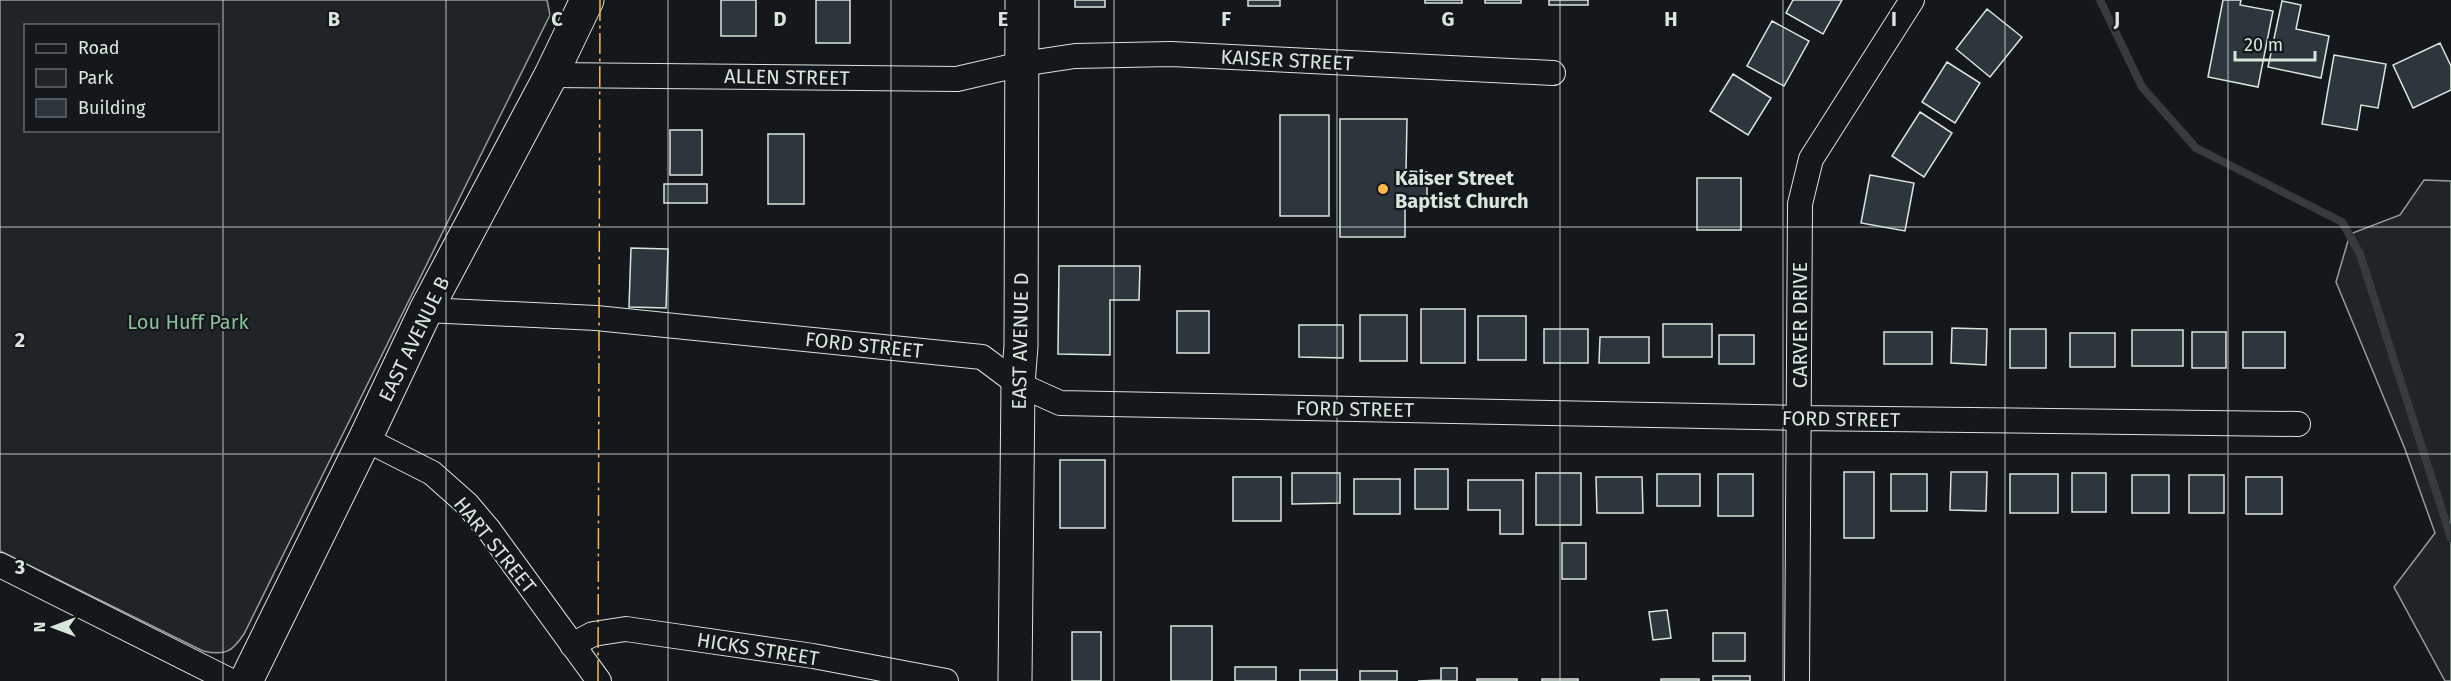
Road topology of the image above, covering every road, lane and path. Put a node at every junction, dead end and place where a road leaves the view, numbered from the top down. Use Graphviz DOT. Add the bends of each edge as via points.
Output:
graph roads {
  1 [pos="587,0"];
  2 [pos="1022,0"];
  3 [pos="1912,0"];
  4 [pos="1022,64"];
  5 [pos="1553,73"];
  6 [pos="551,75"];
  7 [pos="426,310"];
  8 [pos="1018,384"];
  9 [pos="1799,418"];
  10 [pos="2298,424"];
  11 [pos="365,439"];
  12 [pos="0,565"];
  13 [pos="572,645"];
  14 [pos="231,681"];
  15 [pos="246,681"];
  16 [pos="599,681"];
  17 [pos="946,681"];
  18 [pos="1015,681"];
  19 [pos="1797,681"];
  1 -- 6 [label="main road, EAST AVENUE B"];
  2 -- 4 [label="main road, EAST AVENUE D"];
  3 -- 9 [label="street, CARVER DRIVE" via="1811,159 1800,204"];
  4 -- 5 [label="street, KAISER STREET" via="1075,56 1171,54"];
  4 -- 6 [label="street, ALLEN STREET" via="957,79"];
  4 -- 8 [label="main road, EAST AVENUE D"];
  6 -- 7 [label="main road, EAST AVENUE B"];
  7 -- 8 [label="street, FORD STREET" via="596,318 982,357"];
  7 -- 11 [label="main road, EAST AVENUE B"];
  8 -- 9 [label="street, FORD STREET" via="1060,403"];
  8 -- 18 [label="main road, EAST AVENUE D"];
  9 -- 10 [label="street, FORD STREET"];
  9 -- 19 [label="street, CARVER DRIVE"];
  11 -- 13 [label="street, HART STREET" via="432,473 467,504"];
  11 -- 15 [label="main road, EAST AVENUE B"];
  12 -- 14 [label="street"];
  13 -- 16 [label="street, HART STREET"];
  13 -- 17 [label="street, HICKS STREET" via="593,634 626,628"];
}
